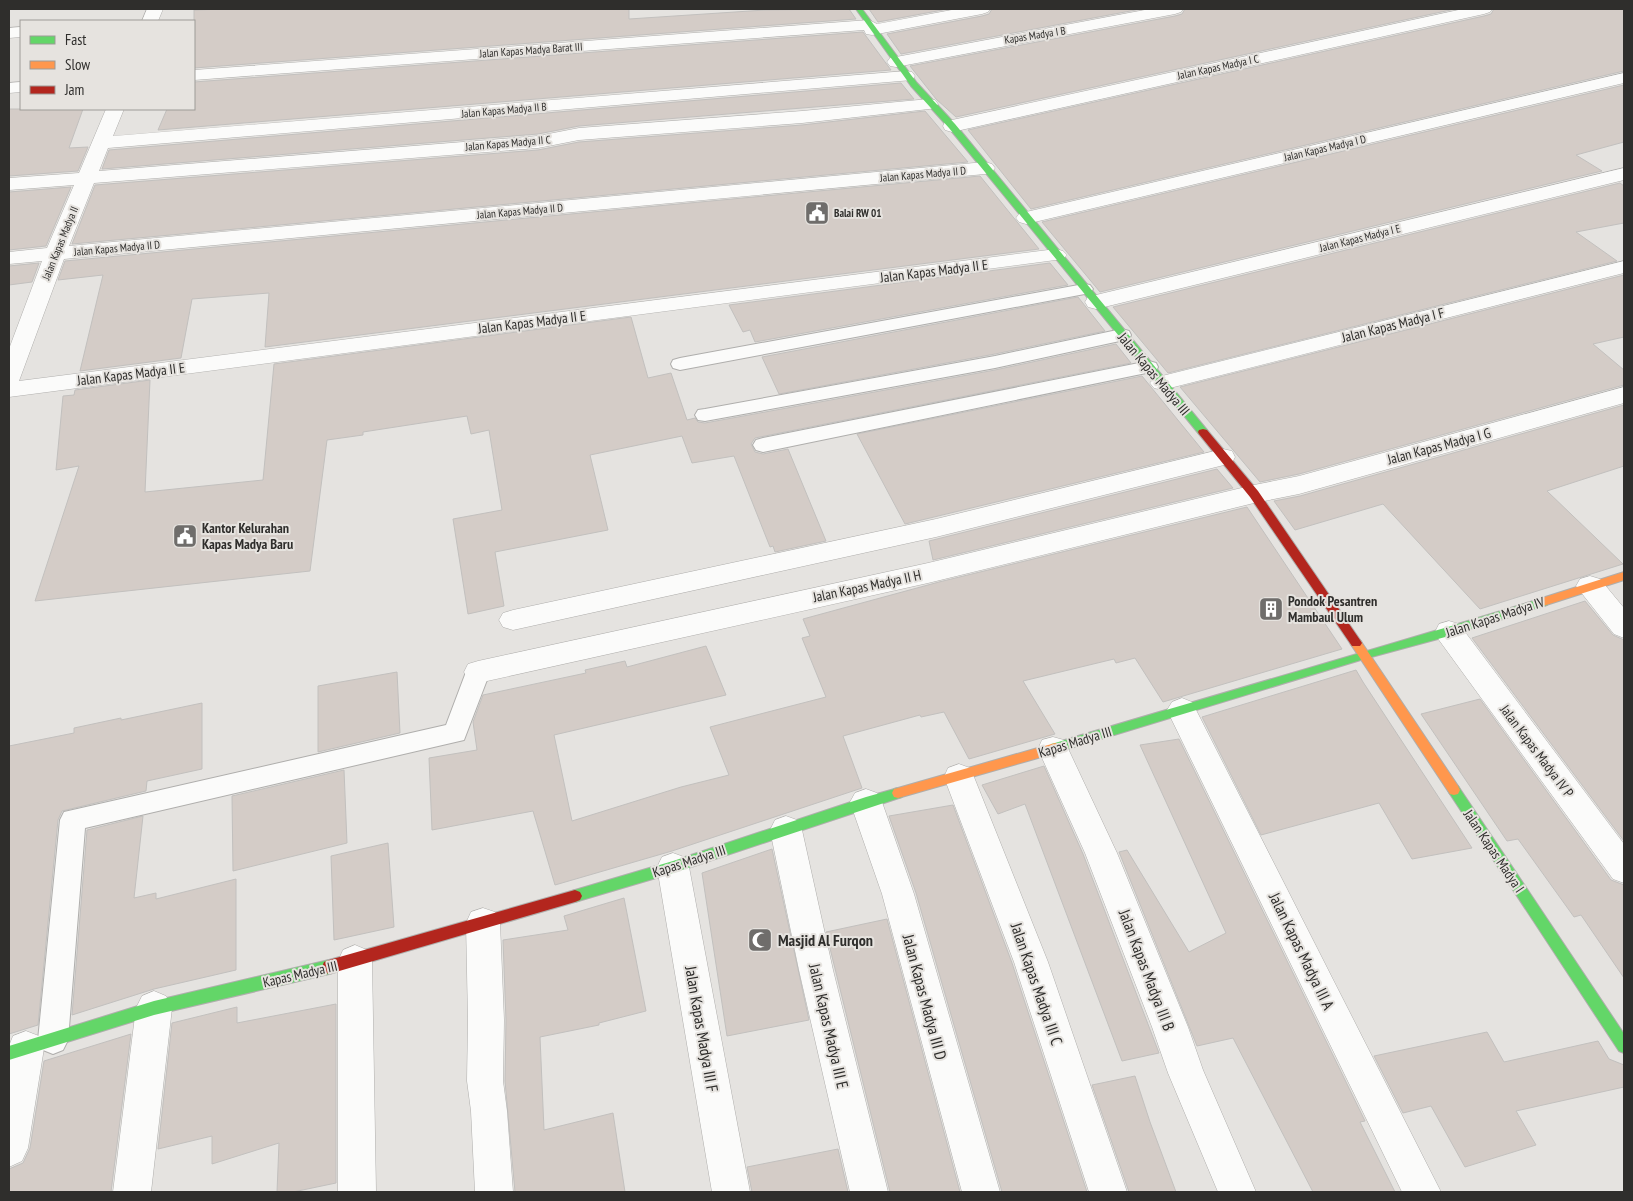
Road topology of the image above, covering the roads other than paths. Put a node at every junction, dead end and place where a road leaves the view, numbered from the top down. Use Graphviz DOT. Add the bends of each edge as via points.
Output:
graph roads {
  1 [pos="858,9"];
  2 [pos="982,9"];
  3 [pos="1175,9"];
  4 [pos="1484,9"];
  5 [pos="871,27"];
  6 [pos="901,69"];
  7 [pos="195,75"];
  8 [pos="1624,78"];
  9 [pos="928,104"];
  10 [pos="115,110"];
  11 [pos="952,126"];
  12 [pos="101,143"];
  13 [pos="985,168"];
  14 [pos="1624,174"];
  15 [pos="87,178"];
  16 [pos="9,184"];
  17 [pos="1026,218"];
  18 [pos="56,254"];
  19 [pos="1056,255"];
  20 [pos="9,258"];
  21 [pos="1624,267"];
  22 [pos="1090,295"];
  23 [pos="1122,334"];
  24 [pos="680,364"];
  25 [pos="1155,375"];
  26 [pos="9,379"];
  27 [pos="9,390"];
  28 [pos="1624,395"];
  29 [pos="704,415"];
  30 [pos="763,445"];
  31 [pos="1223,457"];
  32 [pos="1254,494"];
  33 [pos="756,568"];
  34 [pos="1624,576"];
  35 [pos="1590,586"];
  36 [pos="773,607"];
  37 [pos="512,620"];
  38 [pos="1624,627"];
  39 [pos="1449,632"];
  40 [pos="1364,655"];
  41 [pos="478,672"];
  42 [pos="1182,710"];
  43 [pos="1052,749"];
  44 [pos="959,777"];
  45 [pos="866,802"];
  46 [pos="786,830"];
  47 [pos="673,867"];
  48 [pos="1624,869"];
  49 [pos="483,923"];
  50 [pos="356,961"];
  51 [pos="154,1008"];
  52 [pos="1624,1046"];
  53 [pos="29,1047"];
  54 [pos="9,1148"];
  55 [pos="132,1192"];
  56 [pos="357,1192"];
  57 [pos="494,1192"];
  58 [pos="731,1192"];
  59 [pos="869,1192"];
  60 [pos="981,1192"];
  61 [pos="1108,1192"];
  62 [pos="1237,1192"];
  63 [pos="1422,1192"];
  1 -- 5 [label="street, Jalan Kapas Madya III"];
  2 -- 5 [label="street, Jalan Kapas Madya Barat III"];
  3 -- 6 [label="street, Kapas Madya I B"];
  4 -- 11 [label="street, Jalan Kapas Madya I C"];
  5 -- 6 [label="street, Jalan Kapas Madya III"];
  5 -- 7 [label="street, Jalan Kapas Madya Barat III"];
  6 -- 9 [label="street, Jalan Kapas Madya III"];
  6 -- 12 [label="street, Jalan Kapas Madya II B"];
  8 -- 17 [label="street, Jalan Kapas Madya I D"];
  9 -- 11 [label="street, Jalan Kapas Madya III"];
  9 -- 15 [label="street, Jalan Kapas Madya II C" via="579,134 538,142"];
  10 -- 12 [label="street, Jalan Kapas Madya II"];
  11 -- 13 [label="street, Jalan Kapas Madya III"];
  12 -- 15 [label="street, Jalan Kapas Madya II"];
  13 -- 17 [label="street, Jalan Kapas Madya III"];
  13 -- 18 [label="street, Jalan Kapas Madya II D"];
  14 -- 22 [label="street, Jalan Kapas Madya I E"];
  15 -- 16 [label="street, Jalan Kapas Madya II C"];
  15 -- 18 [label="street, Jalan Kapas Madya II"];
  17 -- 19 [label="street, Jalan Kapas Madya III"];
  18 -- 20 [label="street, Jalan Kapas Madya II D"];
  18 -- 26 [label="street, Jalan Kapas Madya II"];
  19 -- 22 [label="street, Jalan Kapas Madya III"];
  19 -- 27 [label="street, Jalan Kapas Madya II E"];
  21 -- 25 [label="street, Jalan Kapas Madya I F"];
  22 -- 23 [label="street, Jalan Kapas Madya III"];
  22 -- 24 [label="lane"];
  23 -- 25 [label="street, Jalan Kapas Madya III"];
  23 -- 29 [label="lane" via="996,362"];
  25 -- 30 [label="lane"];
  25 -- 31 [label="street, Jalan Kapas Madya III"];
  28 -- 32 [label="street, Jalan Kapas Madya I G" via="1299,485"];
  31 -- 32 [label="street, Jalan Kapas Madya III"];
  31 -- 33 [label="street" via="936,528"];
  32 -- 36 [label="street, Jalan Kapas Madya II H"];
  32 -- 40 [label="street, Jalan Kapas Madya III"];
  33 -- 36 [label="street"];
  33 -- 37 [label="street"];
  34 -- 35 [label="street, Jalan Kapas Madya IV"];
  35 -- 38 [label="street"];
  35 -- 39 [label="street, Jalan Kapas Madya IV"];
  36 -- 41 [label="street, Jalan Kapas Madya II H"];
  39 -- 40 [label="street, Jalan Kapas Madya IV"];
  39 -- 48 [label="street, Jalan Kapas Madya IV P"];
  40 -- 42 [label="street, Kapas Madya III"];
  40 -- 52 [label="street, Jalan Kapas Madya I"];
  41 -- 53 [label="lane" via="455,733 73,820"];
  42 -- 43 [label="street, Kapas Madya III"];
  42 -- 63 [label="street, Jalan Kapas Madya III A"];
  43 -- 44 [label="street, Kapas Madya III"];
  43 -- 62 [label="street, Jalan Kapas Madya III B" via="1100,853 1186,1073"];
  44 -- 45 [label="street, Kapas Madya III"];
  44 -- 61 [label="street, Jalan Kapas Madya III C" via="1031,962"];
  45 -- 46 [label="street, Kapas Madya III"];
  45 -- 60 [label="street, Jalan Kapas Madya III D" via="898,894"];
  46 -- 47 [label="street, Kapas Madya III"];
  46 -- 59 [label="street, Jalan Kapas Madya III E"];
  47 -- 49 [label="street, Kapas Madya III"];
  47 -- 58 [label="street, Jalan Kapas Madya III F"];
  49 -- 50 [label="street, Kapas Madya III"];
  49 -- 57 [label="street" via="485,1081"];
  50 -- 51 [label="street, Kapas Madya III"];
  50 -- 56 [label="street"];
  51 -- 53 [label="street, Kapas Madya III"];
  51 -- 55 [label="street"];
  53 -- 54 [label="street"];
}
